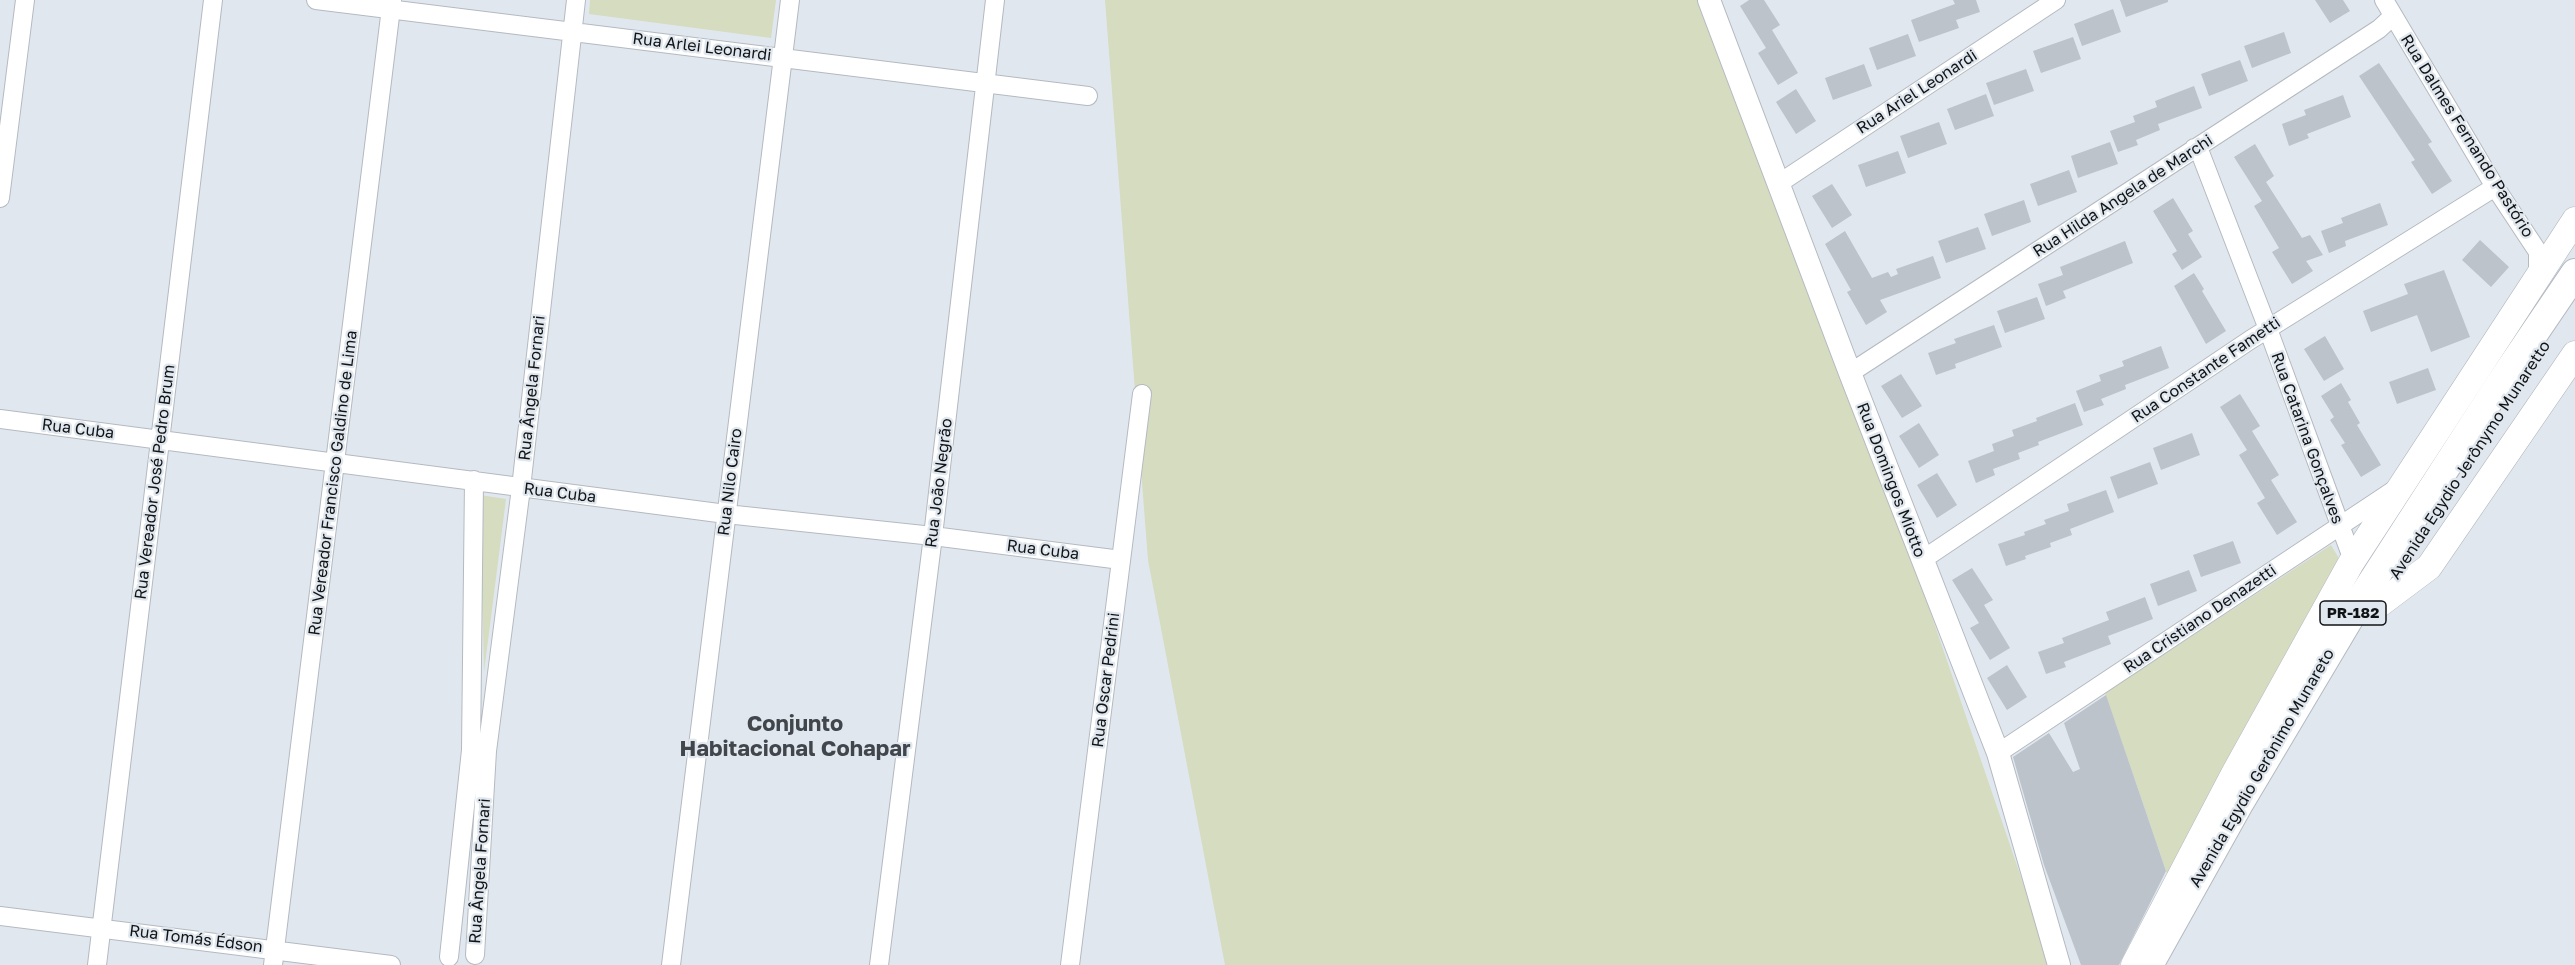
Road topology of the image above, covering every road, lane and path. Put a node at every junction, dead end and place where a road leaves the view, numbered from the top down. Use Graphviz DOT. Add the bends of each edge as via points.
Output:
graph roads {
  1 [pos="25,0"];
  2 [pos="213,0"];
  3 [pos="316,0"];
  4 [pos="576,0"];
  5 [pos="790,0"];
  6 [pos="995,0"];
  7 [pos="1709,0"];
  8 [pos="2056,0"];
  9 [pos="392,5"];
  10 [pos="2388,8"];
  11 [pos="572,31"];
  12 [pos="781,57"];
  13 [pos="985,83"];
  14 [pos="1088,96"];
  15 [pos="2194,148"];
  16 [pos="1778,184"];
  17 [pos="2495,187"];
  18 [pos="0,198"];
  19 [pos="2575,220"];
  20 [pos="2575,273"];
  21 [pos="2538,276"];
  22 [pos="2575,299"];
  23 [pos="2268,329"];
  24 [pos="2575,354"];
  25 [pos="1850,373"];
  26 [pos="1142,394"];
  27 [pos="0,419"];
  28 [pos="160,440"];
  29 [pos="335,463"];
  30 [pos="474,480"];
  31 [pos="2402,485"];
  32 [pos="521,488"];
  33 [pos="726,514"];
  34 [pos="2339,527"];
  35 [pos="933,536"];
  36 [pos="1121,560"];
  37 [pos="1922,560"];
  38 [pos="2351,563"];
  39 [pos="2373,609"];
  40 [pos="479,751"];
  41 [pos="1998,753"];
  42 [pos="0,916"];
  43 [pos="101,928"];
  44 [pos="274,957"];
  45 [pos="481,960"];
  46 [pos="445,961"];
  47 [pos="97,965"];
  48 [pos="391,965"];
  49 [pos="671,965"];
  50 [pos="879,965"];
  51 [pos="1070,965"];
  52 [pos="2059,965"];
  53 [pos="2134,965"];
  54 [pos="2149,965"];
  55 [pos="2169,965"];
  1 -- 18 [label="street"];
  2 -- 28 [label="street, Rua Vereador José Pedro Brum"];
  3 -- 9 [label="street, Rua Arlei Leonardi"];
  4 -- 11 [label="street, Rua Ângela Fornari"];
  5 -- 12 [label="street, Rua Nilo Cairo"];
  6 -- 13 [label="street, Rua João Negrão"];
  7 -- 16 [label="street, Rua Domingos Miotto"];
  8 -- 16 [label="street, Rua Ariel Leonardi"];
  9 -- 11 [label="street, Rua Arlei Leonardi"];
  9 -- 29 [label="street, Rua Vereador Francisco Galdino de Lima"];
  10 -- 15 [label="street, Rua Hilda Angela de Marchi" via="2379,29"];
  10 -- 17 [label="street, Rua Dalmes Fernando Pastório"];
  11 -- 12 [label="street, Rua Arlei Leonardi"];
  11 -- 32 [label="street, Rua Ângela Fornari"];
  12 -- 13 [label="street, Rua Arlei Leonardi"];
  12 -- 33 [label="street, Rua Nilo Cairo"];
  13 -- 14 [label="street, Rua Arlei Leonardi"];
  13 -- 35 [label="street, Rua João Negrão"];
  15 -- 23 [label="street, Rua Catarina Gonçalves" via="2201,155"];
  15 -- 25 [label="street, Rua Hilda Angela de Marchi"];
  16 -- 25 [label="street, Rua Domingos Miotto"];
  17 -- 21 [label="street, Rua Dalmes Fernando Pastório" via="2538,252"];
  17 -- 23 [label="street, Rua Constante Fametti"];
  19 -- 21 [label="main road"];
  20 -- 54 [label="main road, Avenida Egydio Gerônimo Munareto / PR-182" via="2359,602"];
  21 -- 31 [label="main road"];
  22 -- 39 [label="main road, Avenida Egydio Jerônymo Munaretto / PR-182"];
  23 -- 34 [label="street, Rua Catarina Gonçalves"];
  23 -- 37 [label="street, Rua Constante Fametti"];
  24 -- 39 [label="main road" via="2429,567"];
  25 -- 37 [label="street, Rua Domingos Miotto"];
  26 -- 36 [label="street, Rua Oscar Pedrini"];
  27 -- 28 [label="street, Rua Cuba"];
  28 -- 29 [label="street, Rua Cuba"];
  28 -- 43 [label="street, Rua Vereador José Pedro Brum"];
  29 -- 30 [label="street, Rua Cuba"];
  29 -- 44 [label="street, Rua Vereador Francisco Galdino de Lima"];
  30 -- 32 [label="street, Rua Cuba"];
  30 -- 40 [label="street, Rua Ângela Fornari"];
  31 -- 34 [label="street, Rua Cristiano Denazetti"];
  31 -- 38 [label="main road"];
  32 -- 33 [label="street, Rua Cuba"];
  32 -- 40 [label="street, Rua Ângela Fornari"];
  33 -- 35 [label="street, Rua Cuba"];
  33 -- 49 [label="street, Rua Nilo Cairo"];
  34 -- 38 [label="street, Rua Catarina Gonçalves"];
  34 -- 41 [label="street, Rua Cristiano Denazetti"];
  35 -- 36 [label="street, Rua Cuba"];
  35 -- 50 [label="street, Rua João Negrão"];
  36 -- 51 [label="street, Rua Oscar Pedrini"];
  37 -- 41 [label="street, Rua Domingos Miotto"];
  38 -- 53 [label="main road"];
  39 -- 55 [label="main road, Avenida Egydio Jerônymo Munaretto / PR-182" via="2253,811"];
  40 -- 45 [label="street, Rua Ângela Fornari"];
  40 -- 46 [label="street, Rua Ângela Fornari"];
  41 -- 52 [label="street, Rua Domingos Miotto"];
  42 -- 43 [label="street, Rua Tomás Édson"];
  43 -- 44 [label="street, Rua Tomás Édson"];
  43 -- 47 [label="street, Rua Vereador José Pedro Brum"];
  44 -- 48 [label="street, Rua Tomás Édson"];
  45 -- 46 [label="street" via="466,953"];
}
